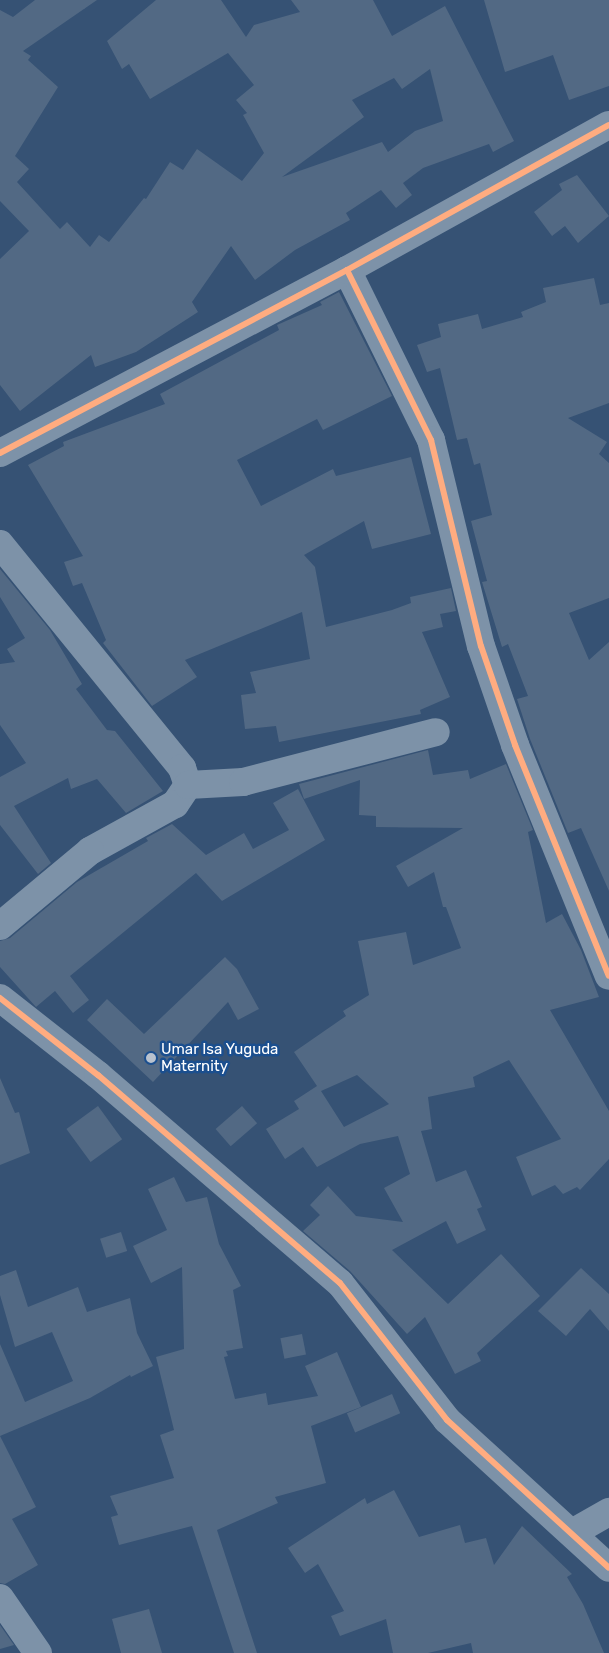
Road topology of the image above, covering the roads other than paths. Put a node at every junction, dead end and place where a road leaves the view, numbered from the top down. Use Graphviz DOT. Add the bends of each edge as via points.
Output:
graph roads {
  1 [pos="609,125"];
  2 [pos="347,270"];
  3 [pos="0,453"];
  4 [pos="0,544"];
  5 [pos="436,732"];
  6 [pos="188,785"];
  7 [pos="0,926"];
  8 [pos="609,976"];
  9 [pos="0,998"];
  10 [pos="609,1512"];
  11 [pos="572,1533"];
  12 [pos="609,1568"];
  13 [pos="0,1598"];
  14 [pos="38,1653"];
  1 -- 2 [label="street"];
  2 -- 3 [label="street"];
  2 -- 8 [label="street" via="431,440 481,646 515,745"];
  4 -- 6 [label="street" via="182,768"];
  5 -- 6 [label="street" via="243,782"];
  6 -- 7 [label="street" via="175,804 90,851"];
  9 -- 11 [label="street" via="98,1075 340,1283 447,1420"];
  10 -- 11 [label="street"];
  11 -- 12 [label="street"];
  13 -- 14 [label="street"];
}
